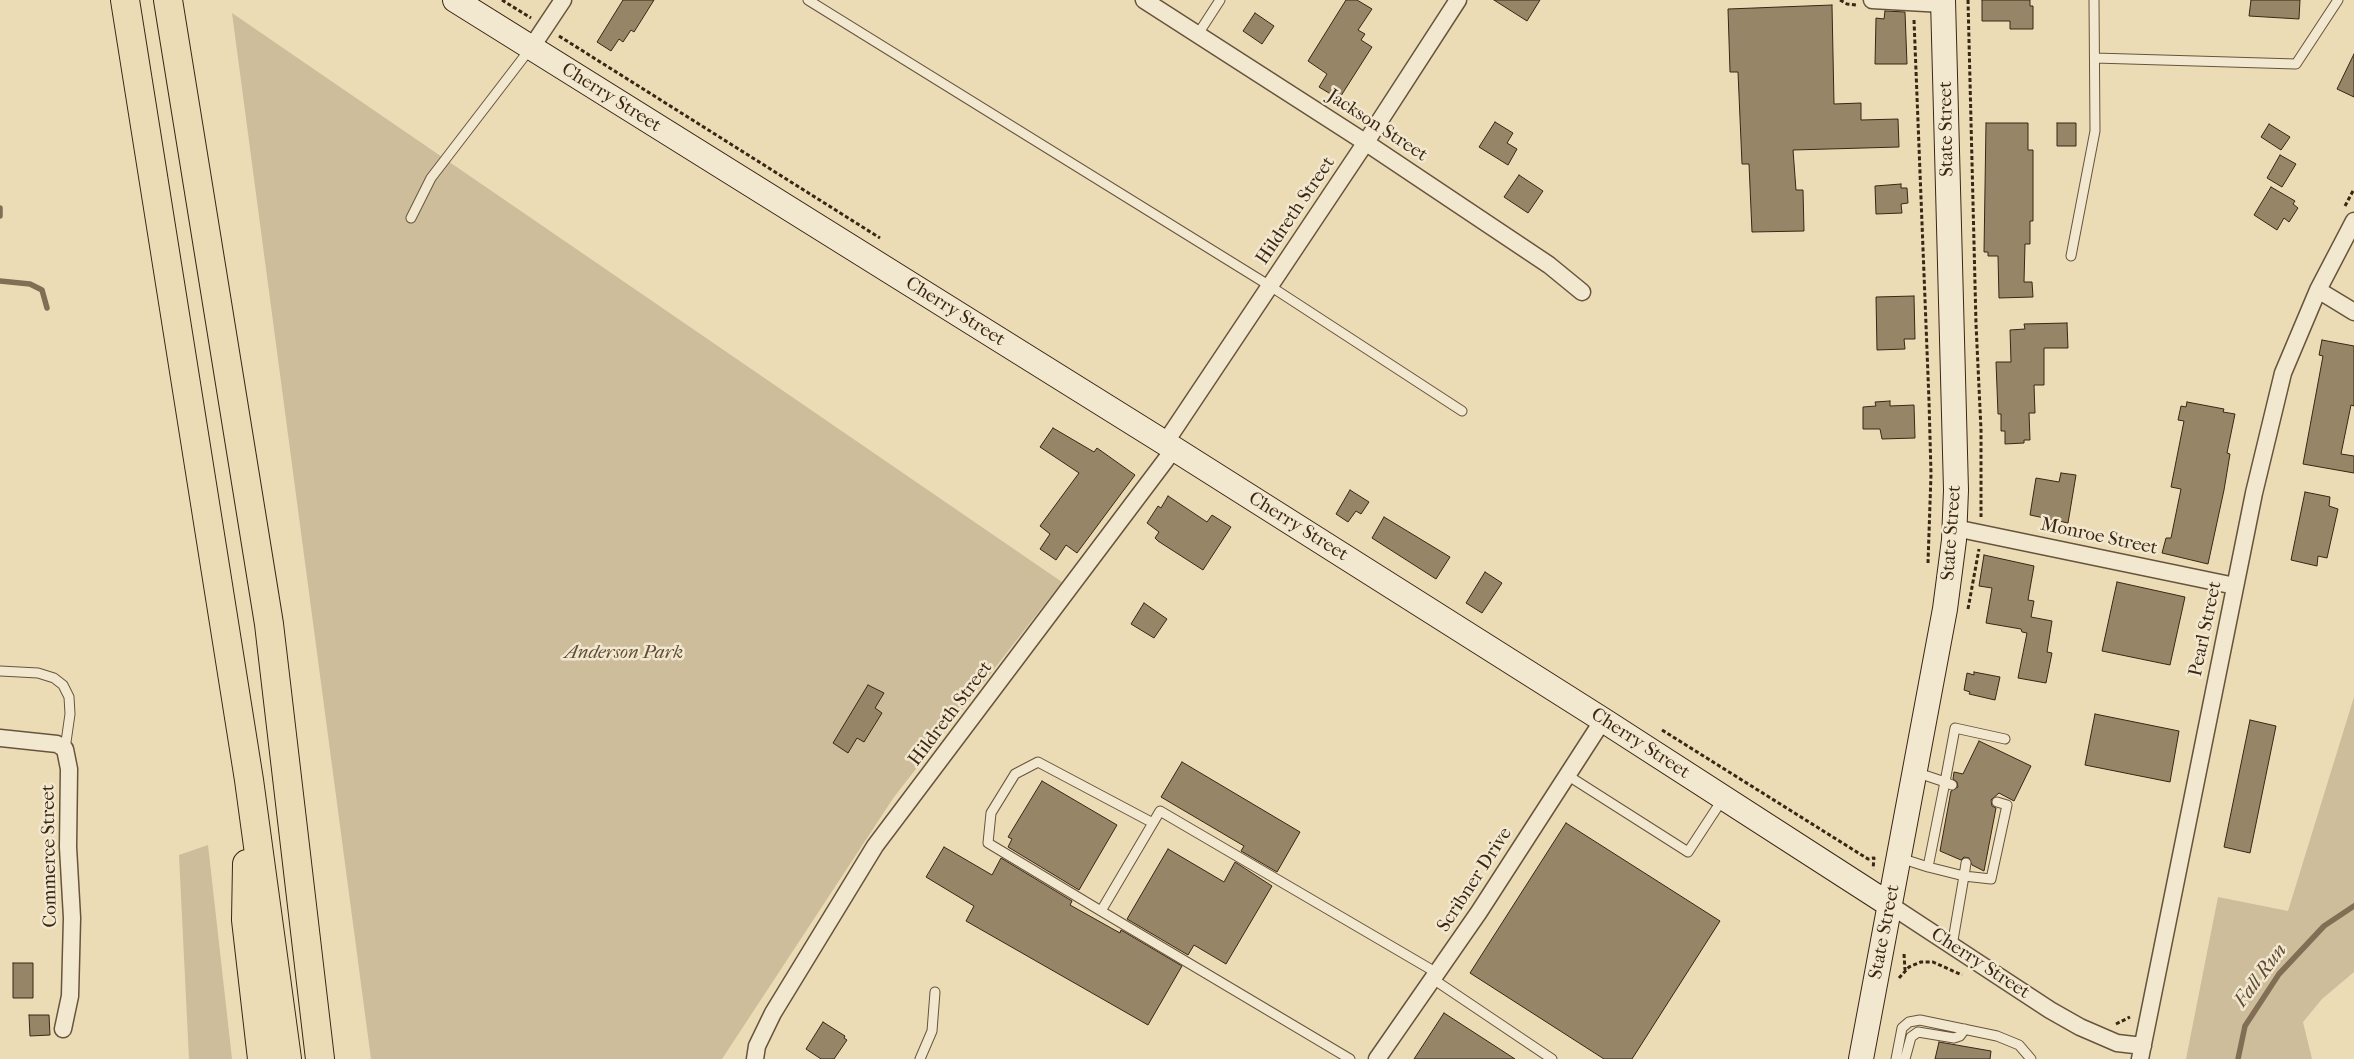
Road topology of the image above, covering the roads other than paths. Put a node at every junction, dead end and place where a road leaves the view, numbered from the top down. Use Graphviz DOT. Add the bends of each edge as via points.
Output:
graph roads {
  1 [pos="125,0"];
  2 [pos="168,0"];
  3 [pos="455,0"];
  4 [pos="563,0"];
  5 [pos="808,0"];
  6 [pos="1144,0"];
  7 [pos="1220,0"];
  8 [pos="1458,0"];
  9 [pos="1872,0"];
  10 [pos="2094,0"];
  11 [pos="2338,0"];
  12 [pos="1943,2"];
  13 [pos="1198,34"];
  14 [pos="531,48"];
  15 [pos="2094,58"];
  16 [pos="1366,142"];
  17 [pos="2348,217"];
  18 [pos="411,218"];
  19 [pos="2071,256"];
  20 [pos="1270,286"];
  21 [pos="2318,290"];
  22 [pos="1582,292"];
  23 [pos="2354,312"];
  24 [pos="1462,411"];
  25 [pos="1170,446"];
  26 [pos="1955,528"];
  27 [pos="2235,586"];
  28 [pos="0,670"];
  29 [pos="1603,720"];
  30 [pos="0,738"];
  31 [pos="2005,739"];
  32 [pos="65,749"];
  33 [pos="1915,772"];
  34 [pos="1567,775"];
  35 [pos="249,780"];
  36 [pos="1949,783"];
  37 [pos="1724,797"];
  38 [pos="1997,802"];
  39 [pos="1153,823"];
  40 [pos="1889,856"];
  41 [pos="1966,862"];
  42 [pos="1928,867"];
  43 [pos="1964,876"];
  44 [pos="1890,904"];
  45 [pos="1101,911"];
  46 [pos="1952,946"];
  47 [pos="1435,976"];
  48 [pos="312,990"];
  49 [pos="935,992"];
  50 [pos="63,1029"];
  51 [pos="1965,1029"];
  52 [pos="2142,1052"];
  53 [pos="262,1059"];
  54 [pos="287,1059"];
  55 [pos="320,1059"];
  56 [pos="328,1059"];
  57 [pos="755,1059"];
  58 [pos="920,1059"];
  59 [pos="1350,1059"];
  60 [pos="1377,1059"];
  61 [pos="1552,1059"];
  62 [pos="1861,1059"];
  63 [pos="1896,1059"];
  64 [pos="1905,1059"];
  65 [pos="2031,1059"];
  1 -- 35 [label="highway"];
  2 -- 48 [label="highway" via="269,624"];
  3 -- 14 [label="street, Cherry Street"];
  4 -- 14 [label="street"];
  5 -- 20 [label="lane"];
  6 -- 13 [label="street, Jackson Street"];
  7 -- 13 [label="lane"];
  8 -- 16 [label="street, Hildreth Street"];
  9 -- 12 [label="street"];
  10 -- 15 [label="lane"];
  11 -- 15 [label="lane" via="2296,64"];
  12 -- 26 [label="street, State Street"];
  13 -- 16 [label="street, Jackson Street"];
  14 -- 18 [label="lane" via="431,178"];
  14 -- 25 [label="street, Cherry Street"];
  15 -- 19 [label="lane" via="2095,131"];
  16 -- 20 [label="street, Hildreth Street"];
  16 -- 22 [label="street, Jackson Street" via="1549,265"];
  17 -- 21 [label="street, Pearl Street"];
  20 -- 24 [label="lane"];
  20 -- 25 [label="street, Hildreth Street"];
  21 -- 23 [label="street"];
  21 -- 27 [label="street, Pearl Street" via="2283,373"];
  25 -- 29 [label="street, Cherry Street"];
  25 -- 57 [label="street, Hildreth Street" via="875,846 774,1013 757,1046"];
  26 -- 27 [label="street, Monroe Street"];
  26 -- 33 [label="street, State Street" via="1946,609"];
  27 -- 52 [label="street, Pearl Street"];
  28 -- 32 [label="lane" via="38,673 63,685 70,714"];
  29 -- 34 [label="street, Scribner Drive"];
  29 -- 37 [label="street, Cherry Street"];
  30 -- 32 [label="street" via="52,742"];
  31 -- 36 [label="lane" via="1955,728"];
  32 -- 50 [label="street, Commerce Street" via="69,769 68,847 72,918 70,996"];
  33 -- 36 [label="lane"];
  33 -- 40 [label="street, State Street"];
  34 -- 37 [label="lane" via="1688,852"];
  34 -- 47 [label="street, Scribner Drive"];
  35 -- 53 [label="highway" via="246,920"];
  35 -- 54 [label="highway"];
  36 -- 42 [label="lane"];
  37 -- 44 [label="street, Cherry Street"];
  38 -- 43 [label="lane" via="2006,805 1992,879"];
  39 -- 45 [label="lane"];
  39 -- 45 [label="lane" via="1038,762 1015,774 991,813 988,843"];
  39 -- 47 [label="lane" via="1160,811"];
  40 -- 42 [label="lane"];
  40 -- 44 [label="street, State Street"];
  41 -- 43 [label="lane"];
  42 -- 43 [label="lane"];
  43 -- 46 [label="lane"];
  44 -- 46 [label="street, Cherry Street"];
  44 -- 62 [label="street, State Street"];
  45 -- 59 [label="lane"];
  46 -- 52 [label="street, Cherry Street" via="2080,1027"];
  47 -- 60 [label="street, Scribner Drive"];
  47 -- 61 [label="lane"];
  48 -- 55 [label="highway"];
  48 -- 56 [label="highway"];
  49 -- 58 [label="lane" via="932,1031"];
  51 -- 63 [label="lane" via="1920,1020 1909,1022 1902,1028"];
  51 -- 64 [label="lane" via="1954,1038 1918,1032 1911,1037"];
  51 -- 65 [label="lane" via="1997,1036 2019,1046"];
}
